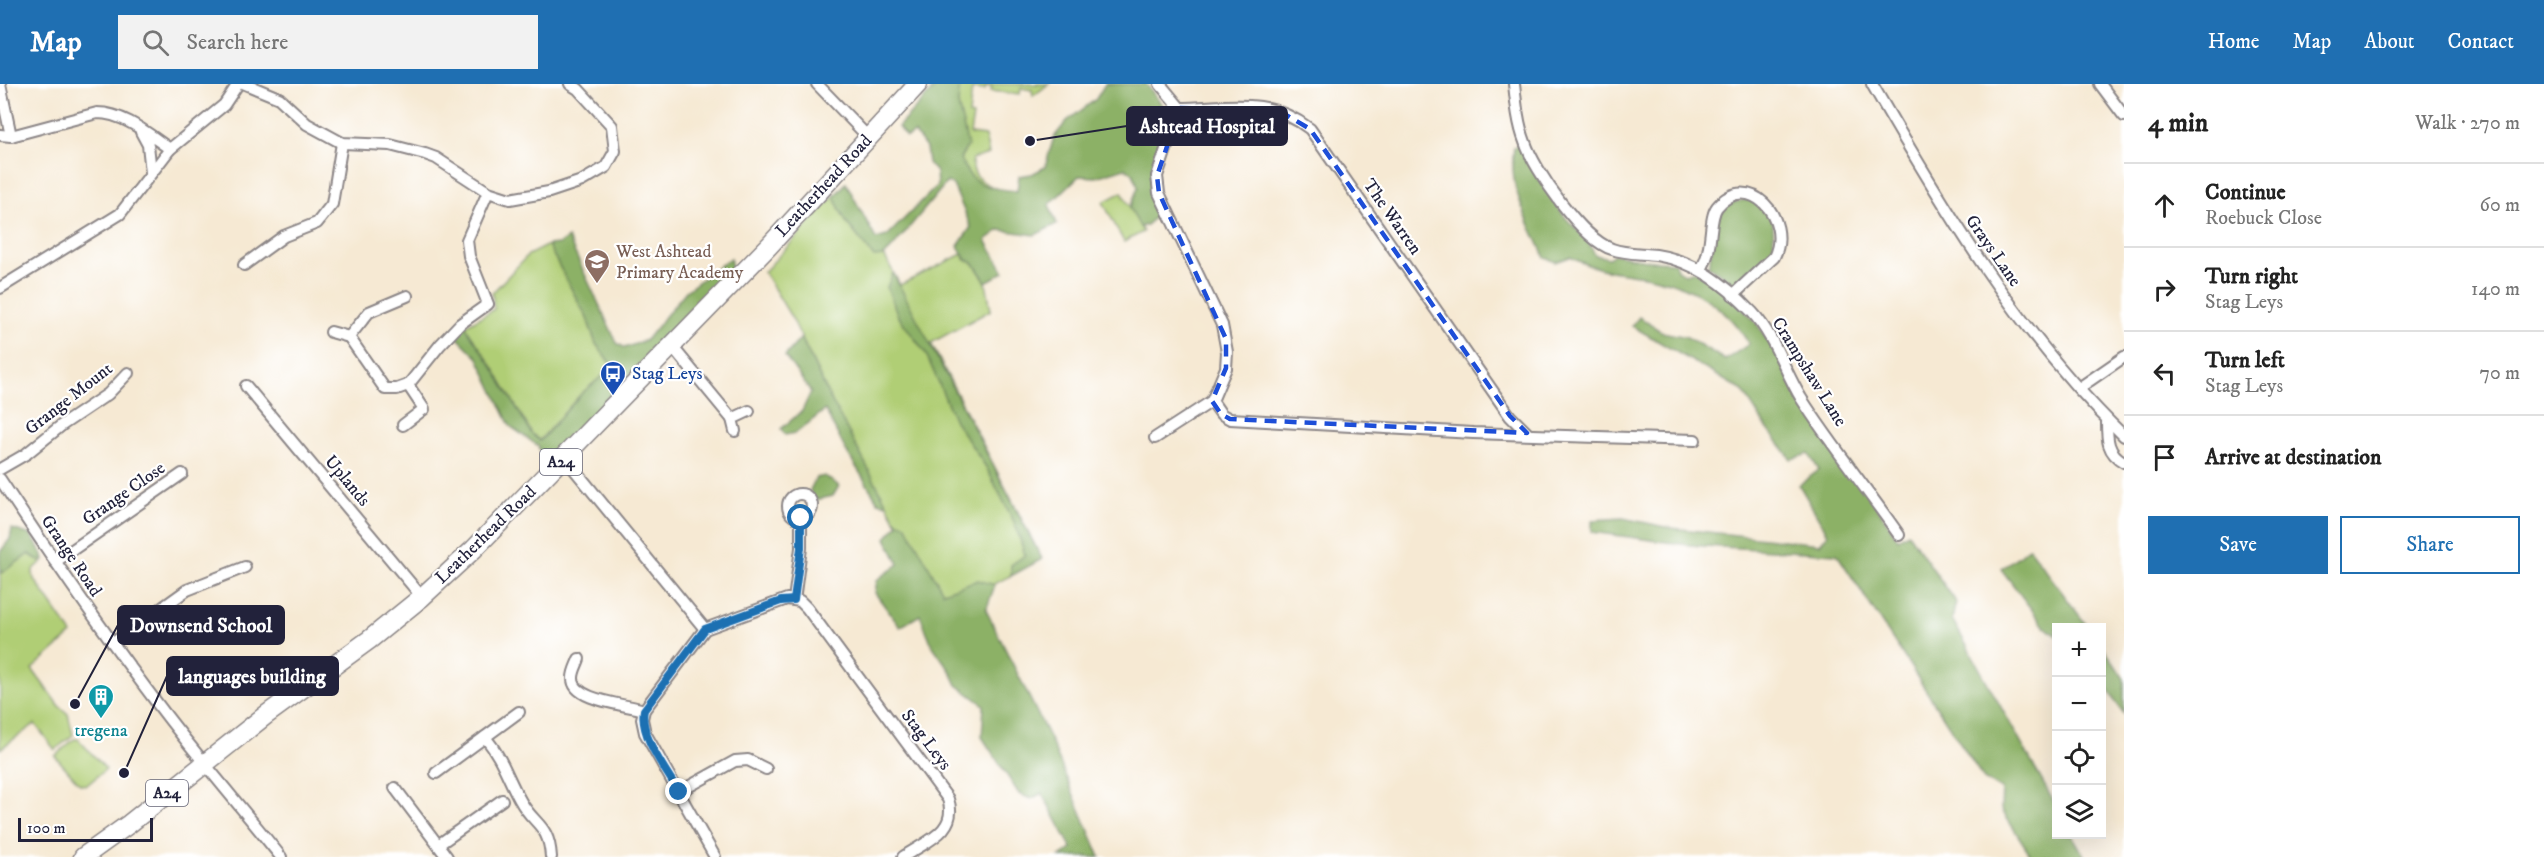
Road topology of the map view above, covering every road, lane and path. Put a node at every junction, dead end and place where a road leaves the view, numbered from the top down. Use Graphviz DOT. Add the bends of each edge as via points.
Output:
graph roads {
  1 [pos="0,84"];
  2 [pos="238,84"];
  3 [pos="245,84"];
  4 [pos="570,84"];
  5 [pos="817,84"];
  6 [pos="918,84"];
  7 [pos="1160,84"];
  8 [pos="1514,84"];
  9 [pos="1872,84"];
  10 [pos="2100,84"];
  11 [pos="1180,108"];
  12 [pos="2124,116"];
  13 [pos="139,129"];
  14 [pos="5,135"];
  15 [pos="869,138"];
  16 [pos="342,143"];
  17 [pos="170,149"];
  18 [pos="151,172"];
  19 [pos="488,192"];
  20 [pos="244,265"];
  21 [pos="1701,269"];
  22 [pos="0,288"];
  23 [pos="1734,295"];
  24 [pos="407,296"];
  25 [pos="331,332"];
  26 [pos="350,337"];
  27 [pos="671,345"];
  28 [pos="2124,357"];
  29 [pos="128,373"];
  30 [pos="408,385"];
  31 [pos="246,386"];
  32 [pos="2079,388"];
  33 [pos="1212,401"];
  34 [pos="749,411"];
  35 [pos="732,419"];
  36 [pos="2107,422"];
  37 [pos="403,425"];
  38 [pos="735,431"];
  39 [pos="1527,433"];
  40 [pos="2124,436"];
  41 [pos="1155,438"];
  42 [pos="1695,440"];
  43 [pos="565,458"];
  44 [pos="2124,462"];
  45 [pos="0,470"];
  46 [pos="182,474"];
  47 [pos="0,479"];
  48 [pos="801,518"];
  49 [pos="1899,535"];
  50 [pos="55,562"];
  51 [pos="245,567"];
  52 [pos="422,597"];
  53 [pos="794,600"];
  54 [pos="705,629"];
  55 [pos="113,643"];
  56 [pos="579,659"];
  57 [pos="644,710"];
  58 [pos="519,712"];
  59 [pos="485,737"];
  60 [pos="205,763"];
  61 [pos="766,769"];
  62 [pos="436,774"];
  63 [pos="395,788"];
  64 [pos="679,792"];
  65 [pos="502,800"];
  66 [pos="438,845"];
  67 [pos="83,857"];
  68 [pos="281,857"];
  69 [pos="447,857"];
  70 [pos="551,857"];
  71 [pos="715,857"];
  72 [pos="903,857"];
  1 -- 14 [label="street"];
  2 -- 17 [label="street" via="224,105"];
  3 -- 16 [label="street" via="279,98 307,124"];
  4 -- 19 [label="street" via="612,126 615,150 606,167 582,181 549,192 510,199"];
  5 -- 15 [label="street"];
  6 -- 15 [label="highway, Leatherhead Road / A24"];
  7 -- 11 [label="street"];
  8 -- 21 [label="street, Crampshaw Lane" via="1529,153 1581,227 1610,249 1669,257"];
  9 -- 32 [label="street, Grays Lane" via="1971,250 2059,368"];
  10 -- 12 [label="street"];
  11 -- 33 [label="street" via="1157,176 1158,193 1226,339 1226,368"];
  11 -- 39 [label="street, The Warren" via="1252,105 1293,116 1310,129 1510,416"];
  13 -- 14 [label="street" via="110,113 97,113"];
  13 -- 17 [label="street"];
  13 -- 18 [label="street" via="148,145"];
  15 -- 27 [label="highway, Leatherhead Road / A24"];
  16 -- 19 [label="street" via="390,145 436,158"];
  16 -- 20 [label="street" via="332,204 317,223 284,236"];
  17 -- 18 [label="street"];
  18 -- 22 [label="street" via="120,214"];
  19 -- 30 [label="street" via="466,240 488,304 460,324"];
  21 -- 23 [label="street, Crampshaw Lane"];
  21 -- 23 [label="street" via="1710,251 1717,208 1735,196 1762,200 1776,219 1778,250"];
  23 -- 49 [label="street, Crampshaw Lane" via="1765,330 1802,399"];
  24 -- 26 [label="street" via="369,312"];
  25 -- 26 [label="street"];
  26 -- 30 [label="street" via="385,389"];
  27 -- 35 [label="street"];
  27 -- 43 [label="highway, Leatherhead Road / A24"];
  28 -- 32 [label="street"];
  29 -- 45 [label="street, Grange Mount" via="108,394"];
  30 -- 37 [label="street" via="424,409"];
  31 -- 52 [label="street, Uplands"];
  32 -- 36 [label="street, Grays Lane"];
  33 -- 39 [label="street" via="1230,419"];
  33 -- 41 [label="street"];
  34 -- 35 [label="street"];
  35 -- 38 [label="street"];
  36 -- 40 [label="street, Grays Lane"];
  36 -- 44 [label="street" via="2108,444"];
  39 -- 42 [label="street"];
  43 -- 52 [label="highway, Leatherhead Road / A24"];
  43 -- 54 [label="street"];
  46 -- 50 [label="street, Grange Close"];
  47 -- 50 [label="street, Grange Road"];
  48 -- 53 [label="street"];
  50 -- 55 [label="street, Grange Road"];
  51 -- 55 [label="street" via="187,590"];
  52 -- 60 [label="highway, Leatherhead Road / A24"];
  53 -- 54 [label="street" via="781,601"];
  53 -- 72 [label="street, Stag Leys" via="807,608 948,799 950,823"];
  54 -- 57 [label="street"];
  55 -- 60 [label="street, Grange Road"];
  56 -- 57 [label="street" via="573,682 583,695"];
  57 -- 64 [label="street" via="645,733"];
  58 -- 59 [label="street"];
  59 -- 62 [label="street"];
  59 -- 70 [label="street" via="505,765 521,802 546,833"];
  60 -- 67 [label="highway, Leatherhead Road / A24"];
  60 -- 68 [label="street, Grange Road"];
  61 -- 64 [label="street" via="748,760 735,761"];
  63 -- 66 [label="street"];
  64 -- 71 [label="street"];
  65 -- 66 [label="street"];
  66 -- 69 [label="street"];
}
